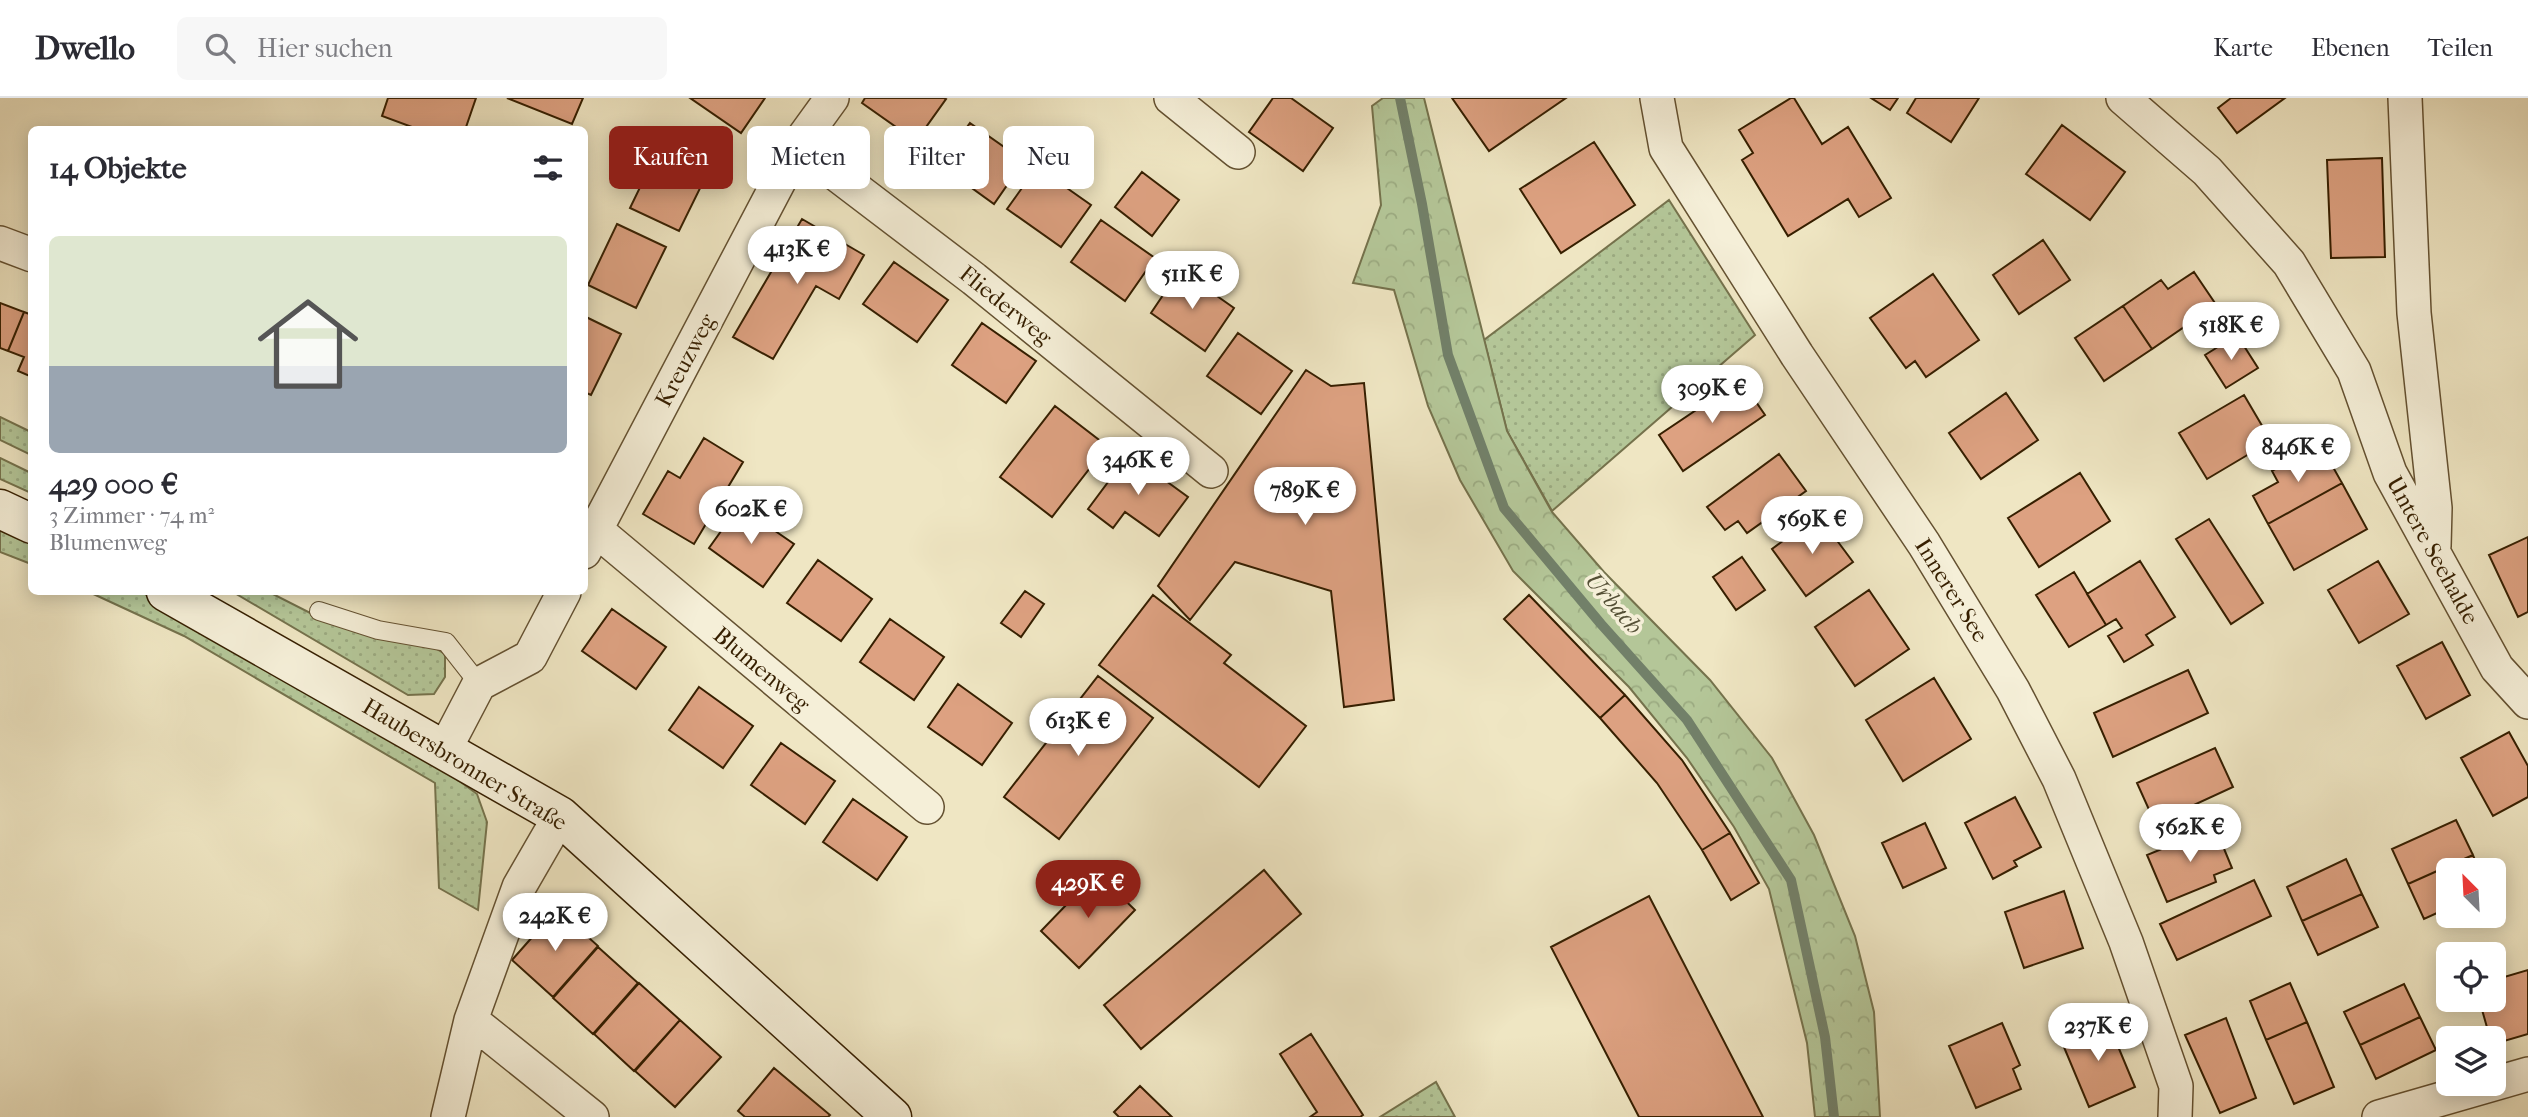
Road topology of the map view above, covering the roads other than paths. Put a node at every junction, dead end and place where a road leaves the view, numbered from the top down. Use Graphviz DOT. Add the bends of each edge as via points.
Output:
graph roads {
  1 [pos="832,98"];
  2 [pos="1171,98"];
  3 [pos="1657,98"];
  4 [pos="2123,98"];
  5 [pos="2405,98"];
  6 [pos="811,126"];
  7 [pos="1238,152"];
  8 [pos="774,189"];
  9 [pos="855,189"];
  10 [pos="0,243"];
  11 [pos="28,254"];
  12 [pos="1210,471"];
  13 [pos="0,509"];
  14 [pos="28,522"];
  15 [pos="590,541"];
  16 [pos="2434,550"];
  17 [pos="171,595"];
  18 [pos="562,595"];
  19 [pos="319,611"];
  20 [pos="479,684"];
  21 [pos="2528,702"];
  22 [pos="445,749"];
  23 [pos="928,807"];
  24 [pos="560,816"];
  25 [pos="471,1020"];
  26 [pos="2528,1074"];
  27 [pos="448,1117"];
  28 [pos="592,1117"];
  29 [pos="892,1117"];
  30 [pos="2175,1117"];
  31 [pos="2379,1117"];
  1 -- 6 [label="street, Kreuzweg"];
  2 -- 7 [label="street"];
  3 -- 30 [label="street, Innerer See" via="1666,148 1924,544 2013,690 2059,779 2126,942 2176,1086"];
  4 -- 16 [label="street, Untere Seehalde" via="2207,171 2289,263 2354,371 2390,473"];
  5 -- 16 [label="street" via="2414,313 2435,508"];
  8 -- 15 [label="street, Kreuzweg"];
  9 -- 12 [label="street, Fliederweg"];
  10 -- 11 [label="street"];
  13 -- 14 [label="street"];
  15 -- 23 [label="street, Blumenweg"];
  16 -- 21 [label="street, Untere Seehalde" via="2497,668"];
  17 -- 22 [label="street, Haubersbronner Straße"];
  18 -- 20 [label="street" via="530,657"];
  19 -- 20 [label="lane" via="378,630 446,642"];
  20 -- 22 [label="street"];
  22 -- 24 [label="street, Haubersbronner Straße"];
  24 -- 25 [label="street" via="519,887"];
  24 -- 29 [label="street, Haubersbronner Straße"];
  25 -- 27 [label="street"];
  25 -- 28 [label="street"];
  26 -- 31 [label="street"];
}
